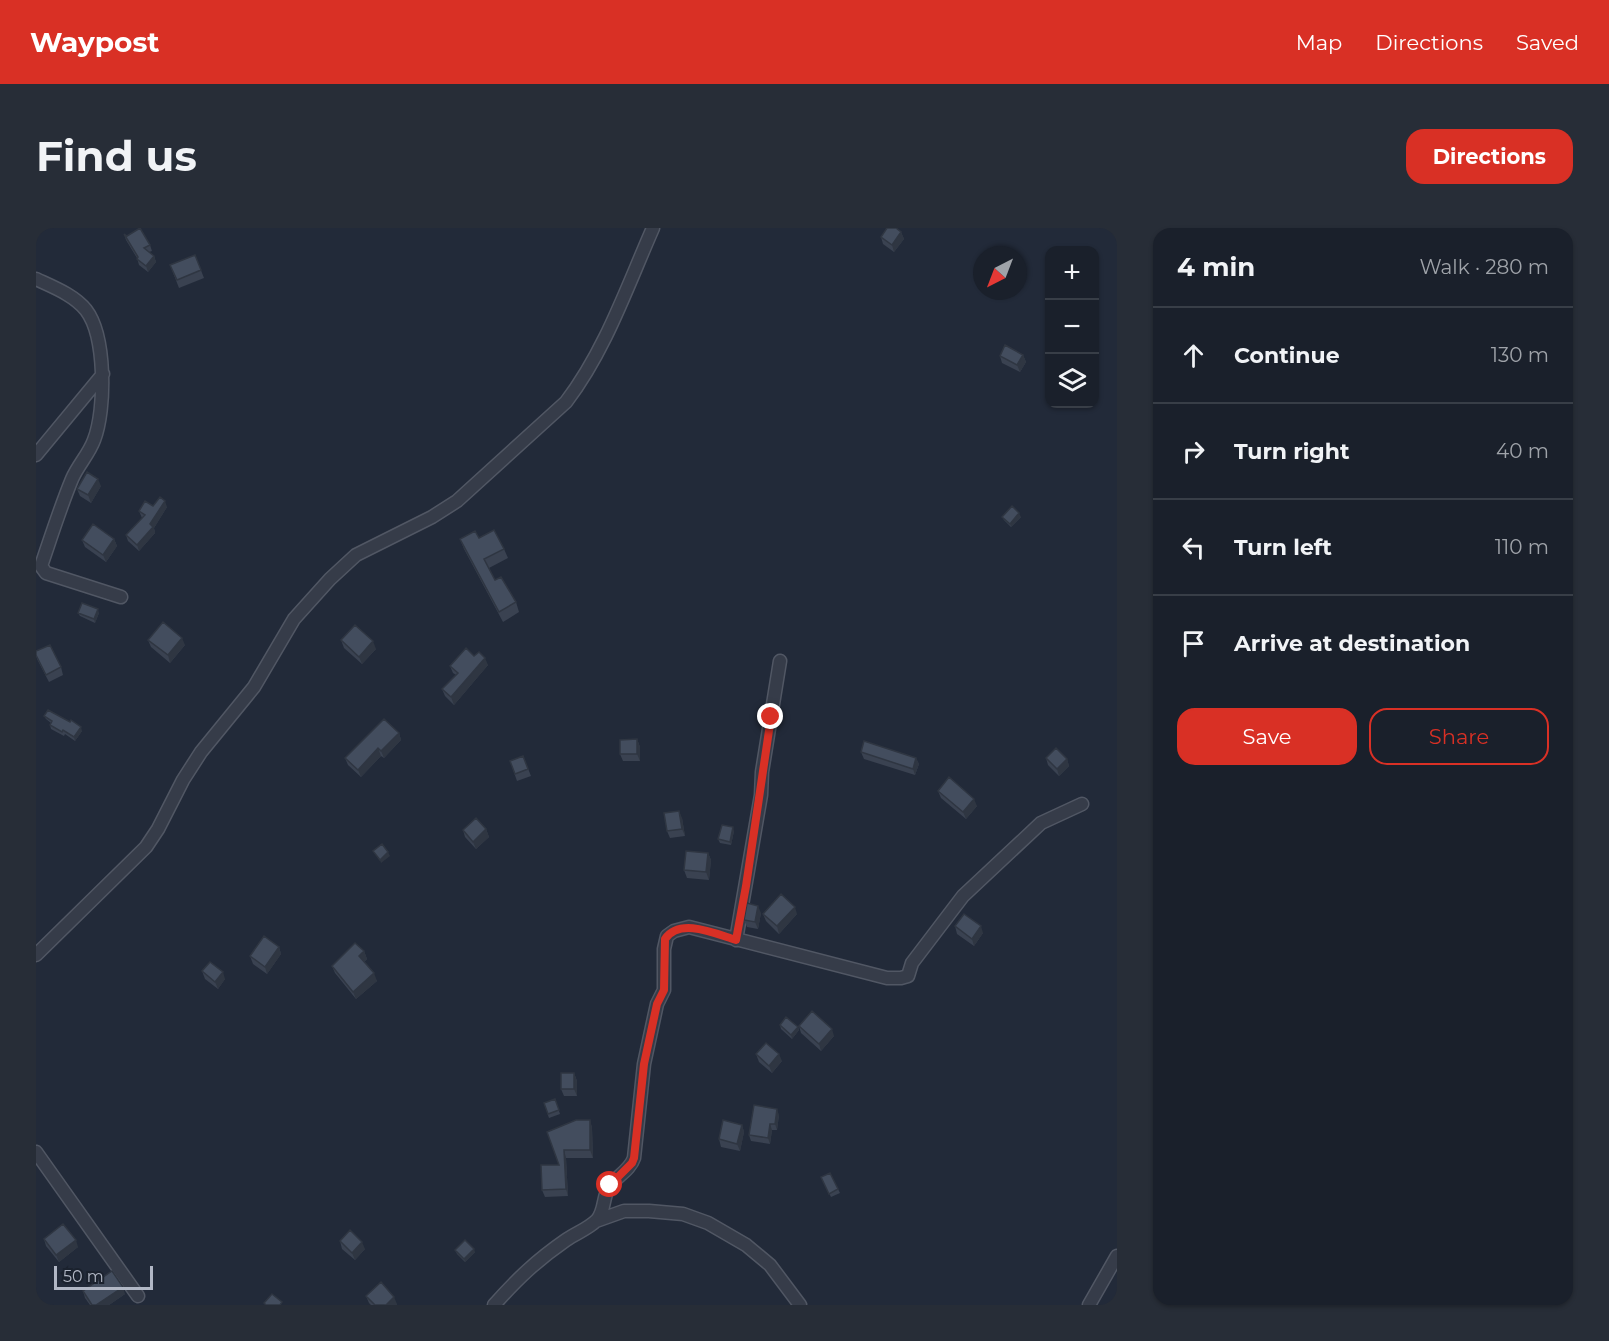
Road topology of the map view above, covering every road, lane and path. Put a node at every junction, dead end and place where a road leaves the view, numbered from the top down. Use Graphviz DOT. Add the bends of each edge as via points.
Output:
graph roads {
  1 [pos="653,228"];
  2 [pos="36,279"];
  3 [pos="103,374"];
  4 [pos="36,454"];
  5 [pos="121,597"];
  6 [pos="780,661"];
  7 [pos="1082,804"];
  8 [pos="736,940"];
  9 [pos="36,955"];
  10 [pos="36,1152"];
  11 [pos="596,1221"];
  12 [pos="1117,1256"];
  13 [pos="138,1296"];
  14 [pos="494,1305"];
  15 [pos="800,1305"];
  16 [pos="1089,1305"];
  1 -- 9 [label="street" via="605,334 580,384 566,402 457,501 357,555 330,579 294,619 254,687 201,753 146,847"];
  2 -- 3 [label="street" via="75,298 87,311"];
  3 -- 4 [label="street"];
  3 -- 5 [label="street" via="98,428 72,478 40,566 46,573"];
  6 -- 8 [label="street"];
  7 -- 8 [label="street" via="1041,823 963,896 912,963 908,976 887,978"];
  8 -- 11 [label="street" via="689,927 674,931 665,939 664,990 657,1004 644,1064 634,1158 606,1191 604,1207"];
  10 -- 13 [label="street"];
  11 -- 14 [label="street" via="522,1273"];
  11 -- 15 [label="street" via="624,1211 649,1211 683,1214 708,1223 746,1245 770,1265"];
  12 -- 16 [label="street"];
}
